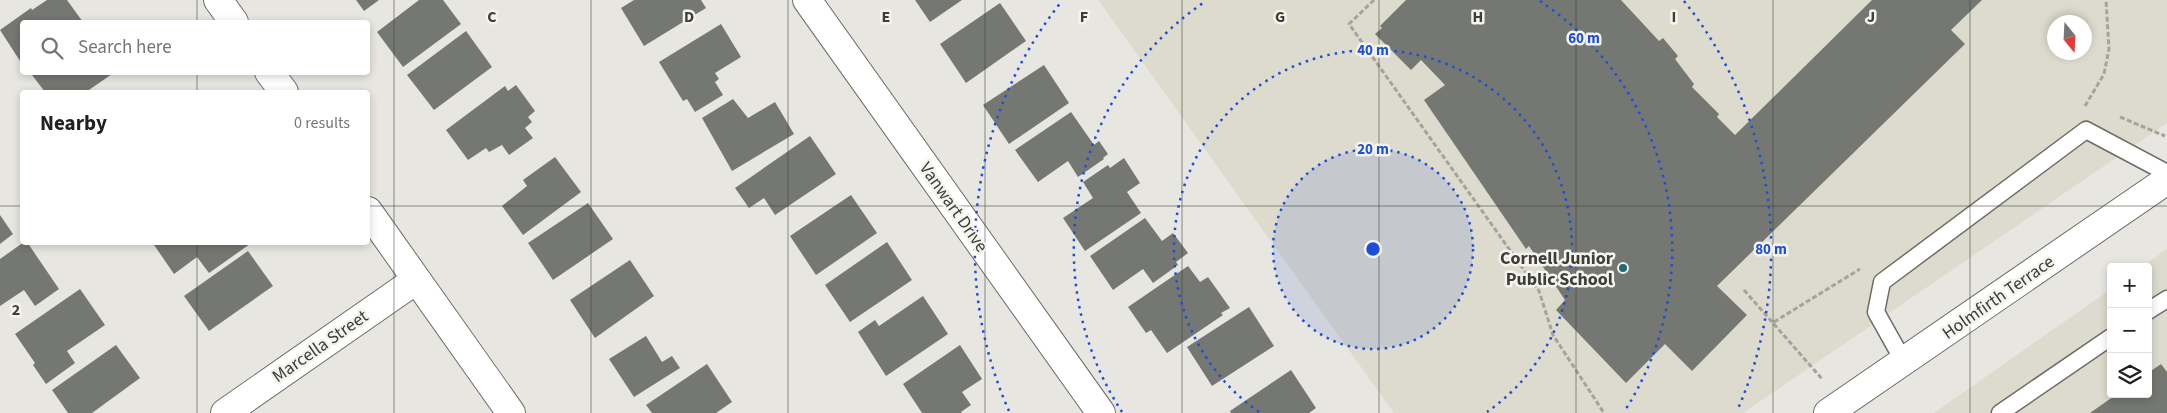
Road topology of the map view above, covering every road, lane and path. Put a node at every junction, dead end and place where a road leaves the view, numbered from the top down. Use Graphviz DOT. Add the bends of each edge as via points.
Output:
graph roads {
  1 [pos="218,0"];
  2 [pos="807,0"];
  3 [pos="1374,0"];
  4 [pos="2106,0"];
  5 [pos="233,20"];
  6 [pos="271,75"];
  7 [pos="282,90"];
  8 [pos="2086,130"];
  9 [pos="2167,173"];
  10 [pos="2167,180"];
  11 [pos="370,214"];
  12 [pos="416,280"];
  13 [pos="1744,290"];
  14 [pos="2167,299"];
  15 [pos="2152,309"];
  16 [pos="2107,340"];
  17 [pos="1904,362"];
  18 [pos="1835,408"];
  19 [pos="225,413"];
  20 [pos="511,413"];
  21 [pos="1101,413"];
  22 [pos="1604,413"];
  23 [pos="2000,413"];
  1 -- 5 [label="street"];
  2 -- 21 [label="street, Vanwart Drive"];
  3 -- 22 [label="path" via="1349,24 1539,291 1553,335"];
  4 -- 8 [label="path" via="2109,49 2104,74 2081,114"];
  6 -- 7 [label="street"];
  8 -- 9 [label="lane"];
  8 -- 17 [label="lane" via="1882,282 1876,312"];
  10 -- 17 [label="street, Holmfirth Terrace"];
  11 -- 12 [label="street"];
  12 -- 19 [label="street, Marcella Street"];
  12 -- 20 [label="street"];
  13 -- 18 [label="path" via="1795,346"];
  14 -- 15 [label="lane"];
  16 -- 23 [label="lane"];
  17 -- 18 [label="street, Holmfirth Terrace"];
}
